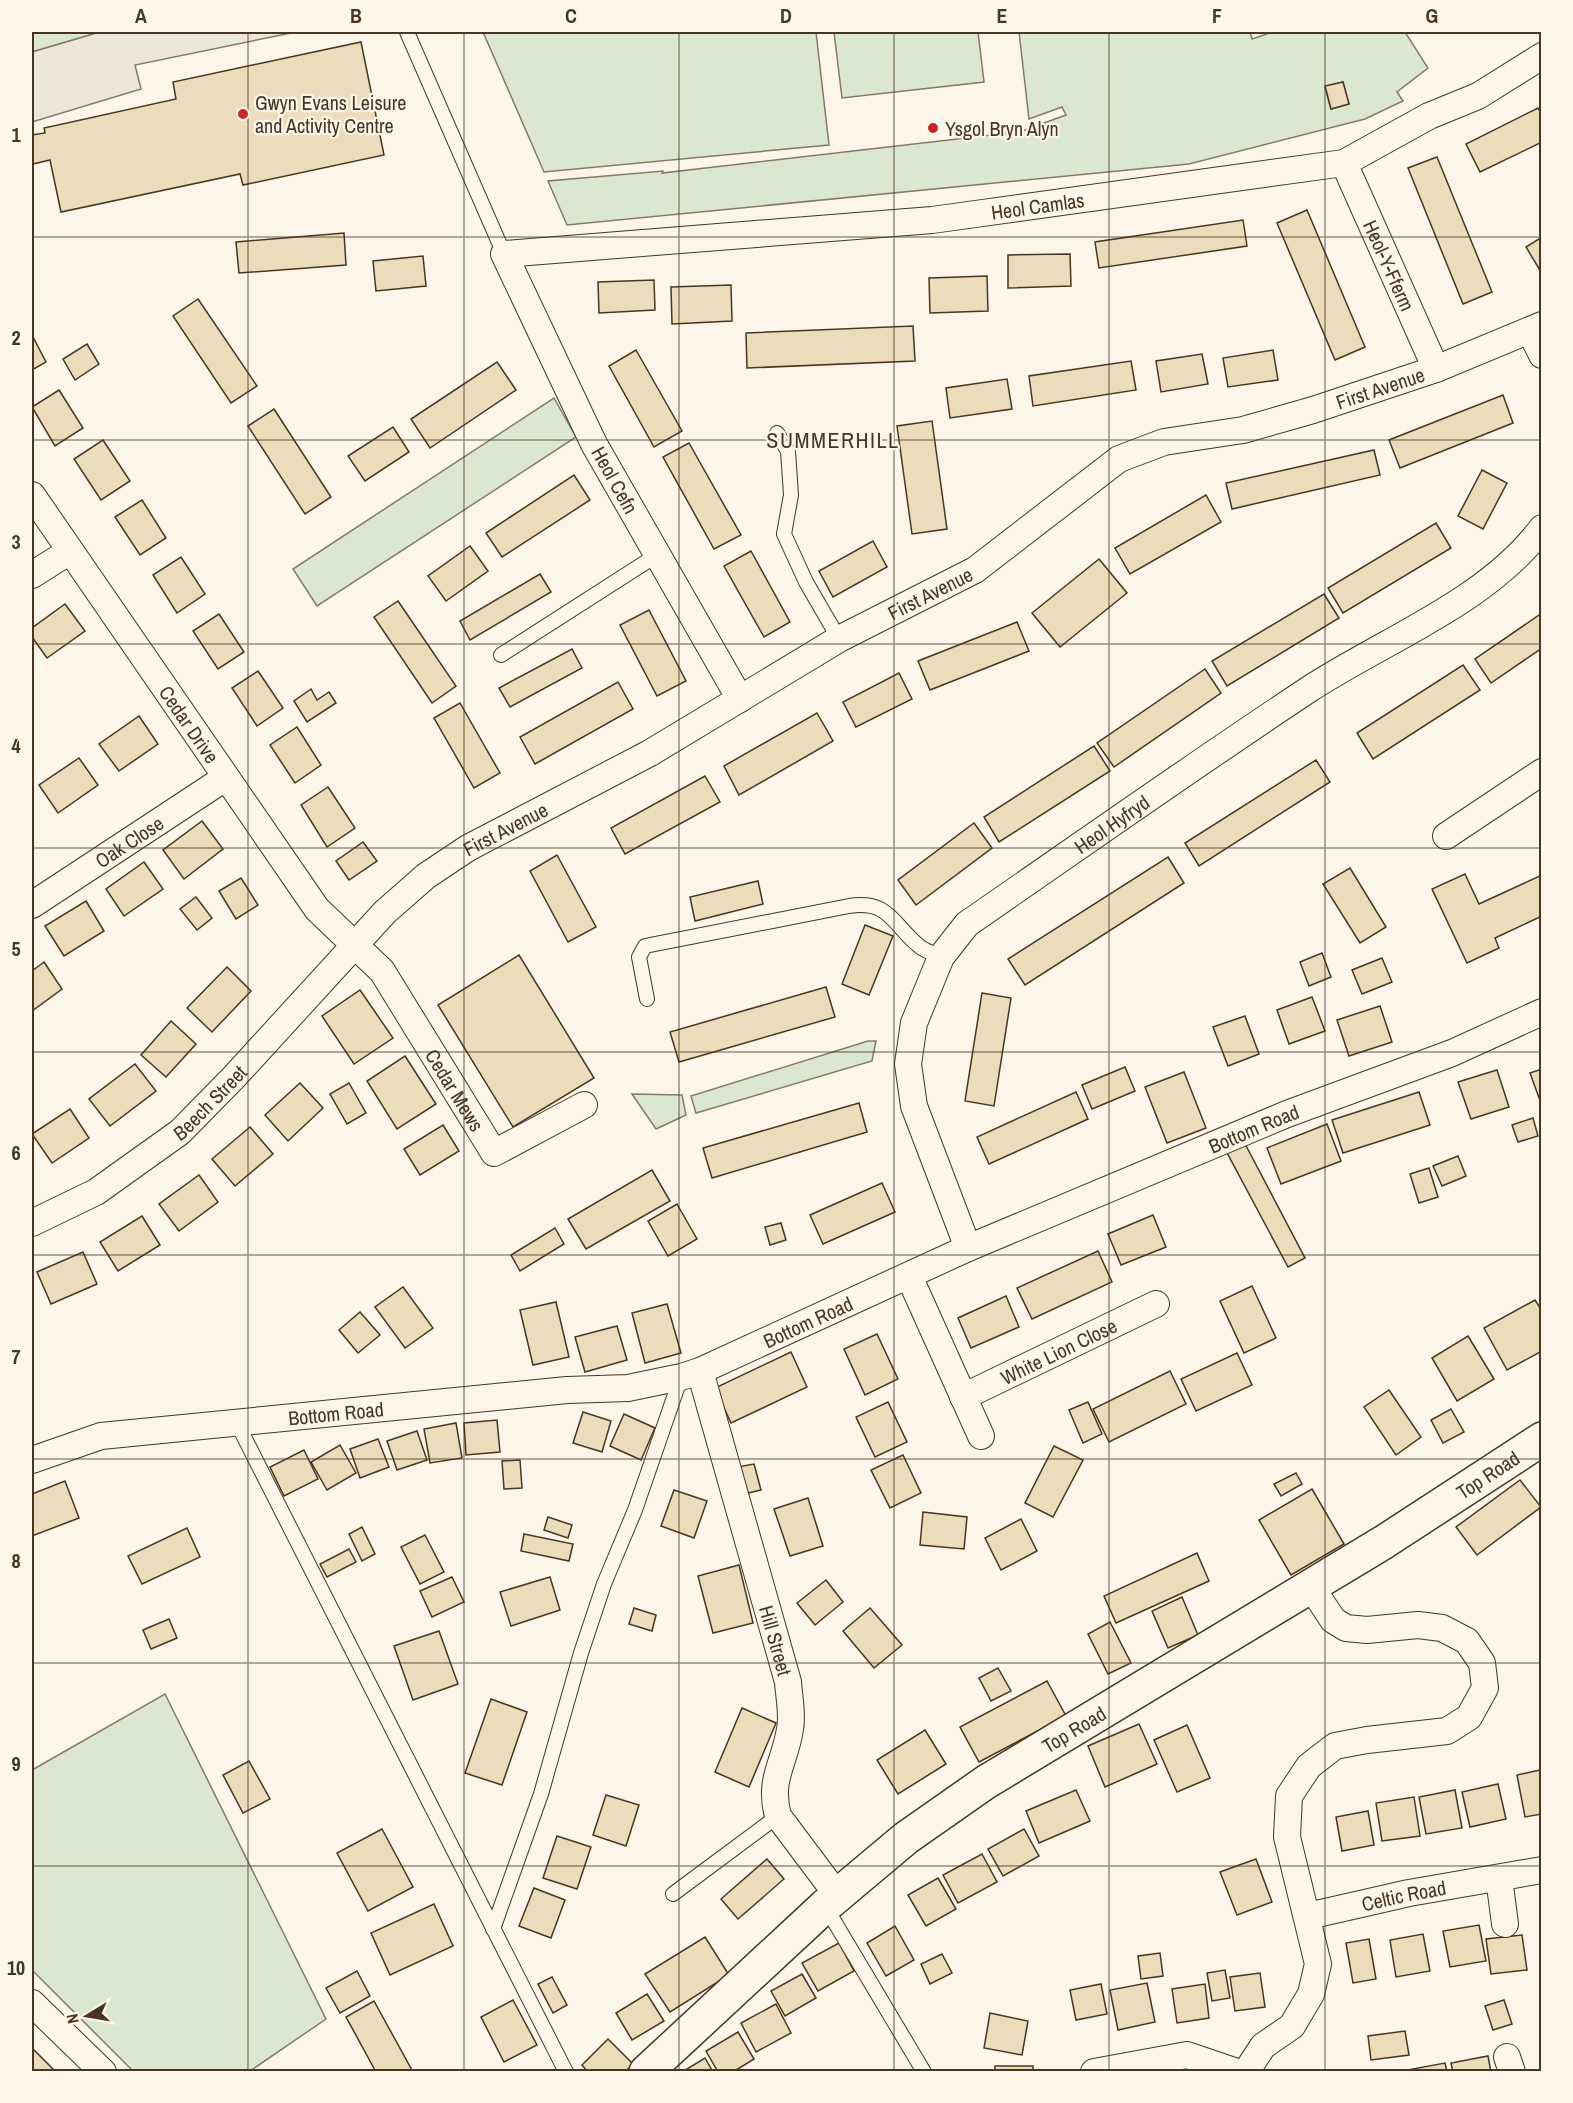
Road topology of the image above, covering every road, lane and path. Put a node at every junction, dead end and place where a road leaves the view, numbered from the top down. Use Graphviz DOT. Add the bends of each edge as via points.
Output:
graph roads {
  1 [pos="407,32"];
  2 [pos="1542,56"];
  3 [pos="1344,163"];
  4 [pos="504,254"];
  5 [pos="1536,328"];
  6 [pos="1542,355"];
  7 [pos="1436,369"];
  8 [pos="777,433"];
  9 [pos="32,495"];
  10 [pos="1542,528"];
  11 [pos="70,551"];
  12 [pos="657,555"];
  13 [pos="32,575"];
  14 [pos="839,639"];
  15 [pos="501,655"];
  16 [pos="740,699"];
  17 [pos="1542,772"];
  18 [pos="225,778"];
  19 [pos="1446,836"];
  20 [pos="32,905"];
  21 [pos="355,945"];
  22 [pos="941,957"];
  23 [pos="647,999"];
  24 [pos="1542,1012"];
  25 [pos="584,1105"];
  26 [pos="32,1223"];
  27 [pos="968,1248"];
  28 [pos="909,1276"];
  29 [pos="1156,1304"];
  30 [pos="691,1374"];
  31 [pos="963,1397"];
  32 [pos="236,1421"];
  33 [pos="981,1436"];
  34 [pos="1542,1439"];
  35 [pos="32,1460"];
  36 [pos="1310,1585"];
  37 [pos="778,1816"];
  38 [pos="1540,1870"];
  39 [pos="1499,1878"];
  40 [pos="673,1894"];
  41 [pos="831,1901"];
  42 [pos="1308,1916"];
  43 [pos="1505,1924"];
  44 [pos="493,1929"];
  45 [pos="32,2003"];
  46 [pos="99,2070"];
  47 [pos="566,2072"];
  48 [pos="646,2072"];
  49 [pos="924,2072"];
  50 [pos="1094,2072"];
  51 [pos="1238,2072"];
  52 [pos="1246,2072"];
  1 -- 4 [label="lane"];
  2 -- 3 [label="street, Heol Camlas" via="1478,96 1429,116"];
  3 -- 4 [label="street, Heol Camlas" via="932,220"];
  3 -- 7 [label="street, Heol-Y-Fferm"];
  4 -- 12 [label="street, Heol Cefn" via="594,444"];
  5 -- 6 [label="street"];
  5 -- 7 [label="street, First Avenue"];
  7 -- 14 [label="street, First Avenue" via="1314,410 1243,430 1164,442 1119,459 975,570"];
  8 -- 14 [label="lane" via="788,451 791,495 784,534"];
  9 -- 11 [label="street, Cedar Drive"];
  10 -- 22 [label="street, Heol Hyfryd" via="1527,548 1489,582 1310,689 1214,753 967,924"];
  11 -- 13 [label="street"];
  11 -- 18 [label="street, Cedar Drive"];
  12 -- 15 [label="lane"];
  12 -- 16 [label="street, Heol Cefn"];
  14 -- 16 [label="street, First Avenue"];
  16 -- 21 [label="street, First Avenue" via="650,753 468,848 426,876"];
  17 -- 19 [label="street"];
  18 -- 20 [label="street, Oak Close"];
  18 -- 21 [label="street, Cedar Drive" via="317,909"];
  21 -- 25 [label="street, Cedar Mews" via="382,971 494,1153"];
  21 -- 26 [label="street, Beech Street" via="180,1132 96,1192"];
  22 -- 23 [label="lane" via="920,947 884,910 856,905 645,946 639,957"];
  22 -- 27 [label="street, Heol Hyfryd" via="914,1023 908,1064 914,1106"];
  24 -- 27 [label="street, Bottom Road" via="1452,1053 1287,1114"];
  27 -- 28 [label="street, Bottom Road"];
  28 -- 30 [label="street, Bottom Road"];
  28 -- 31 [label="street"];
  29 -- 31 [label="street, White Lion Close"];
  30 -- 32 [label="street, Bottom Road" via="628,1388 567,1389"];
  30 -- 37 [label="street, Hill Street" via="788,1682 791,1728 774,1780"];
  30 -- 44 [label="lane" via="604,1584 541,1794"];
  31 -- 33 [label="street"];
  32 -- 35 [label="street, Bottom Road" via="101,1436"];
  32 -- 44 [label="lane"];
  34 -- 36 [label="street, Top Road" via="1384,1542"];
  36 -- 41 [label="street, Top Road" via="986,1782 906,1838"];
  36 -- 42 [label="street" via="1333,1620 1346,1628 1418,1625 1442,1628 1467,1641 1482,1663 1485,1688 1469,1717 1447,1731 1335,1746 1309,1766 1289,1796 1287,1837"];
  37 -- 40 [label="lane"];
  37 -- 41 [label="street, Hill Street"];
  38 -- 39 [label="street, Celtic Road"];
  39 -- 42 [label="street, Celtic Road"];
  39 -- 43 [label="street"];
  41 -- 48 [label="street, Top Road"];
  41 -- 49 [label="lane"];
  42 -- 52 [label="street" via="1318,1964 1311,1994 1292,2026 1263,2046"];
  44 -- 47 [label="lane"];
  45 -- 46 [label="street"];
  50 -- 51 [label="street" via="1187,2055"];
}
